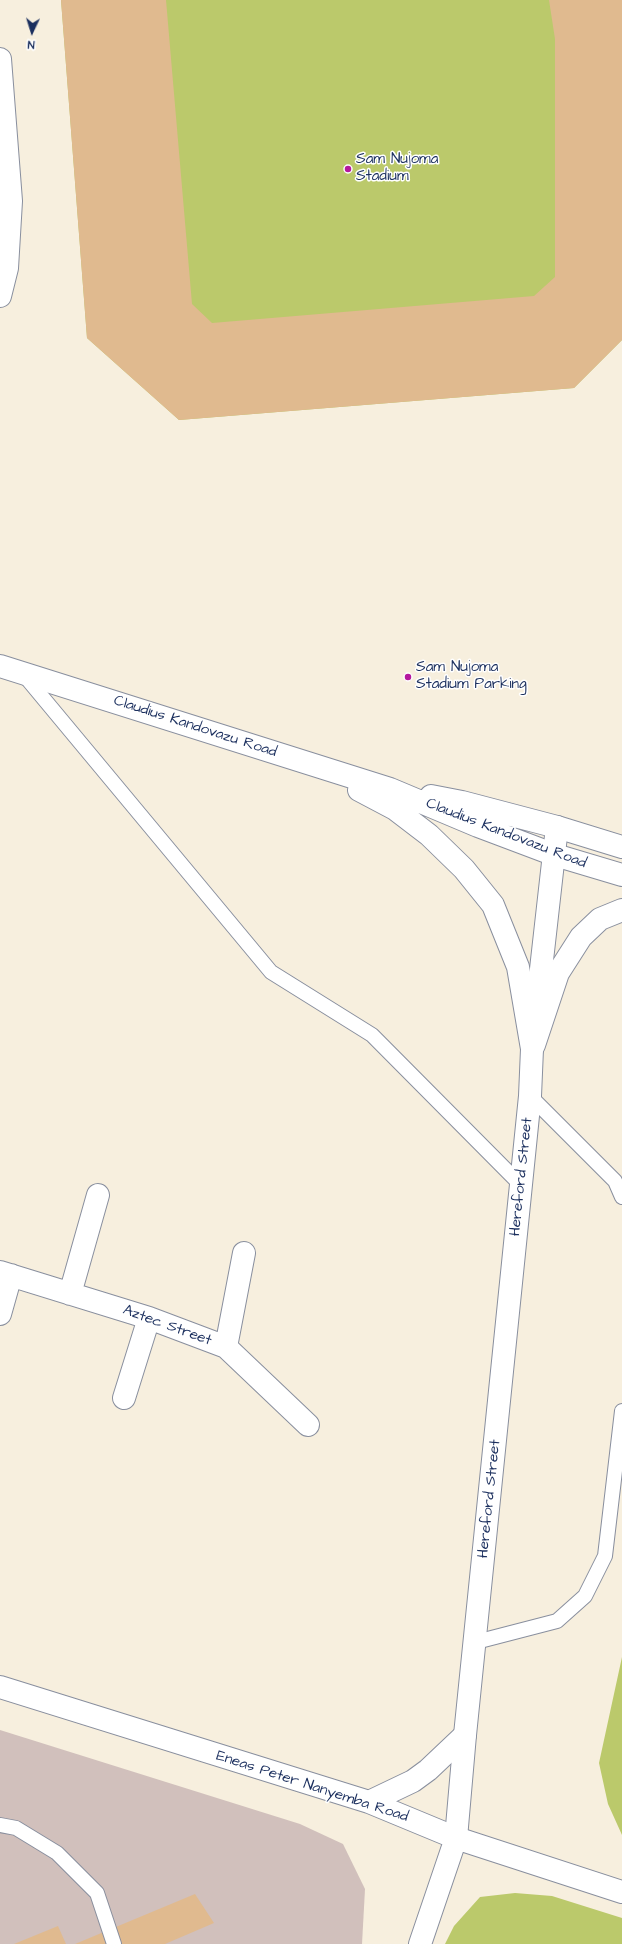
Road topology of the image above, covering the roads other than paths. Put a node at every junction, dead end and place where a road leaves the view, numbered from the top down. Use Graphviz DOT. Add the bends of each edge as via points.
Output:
graph roads {
  1 [pos="0,59"];
  2 [pos="0,296"];
  3 [pos="0,666"];
  4 [pos="23,673"];
  5 [pos="310,764"];
  6 [pos="390,789"];
  7 [pos="557,827"];
  8 [pos="622,847"];
  9 [pos="555,855"];
  10 [pos="622,875"];
  11 [pos="622,910"];
  12 [pos="532,1049"];
  13 [pos="530,1096"];
  14 [pos="521,1185"];
  15 [pos="98,1195"];
  16 [pos="622,1197"];
  17 [pos="244,1254"];
  18 [pos="5,1273"];
  19 [pos="70,1294"];
  20 [pos="0,1314"];
  21 [pos="149,1318"];
  22 [pos="226,1347"];
  23 [pos="124,1398"];
  24 [pos="622,1411"];
  25 [pos="308,1425"];
  26 [pos="476,1642"];
  27 [pos="0,1687"];
  28 [pos="465,1736"];
  29 [pos="368,1802"];
  30 [pos="0,1825"];
  31 [pos="456,1838"];
  32 [pos="622,1892"];
  33 [pos="114,1944"];
  34 [pos="420,1944"];
  1 -- 2 [label="street" via="11,201 7,268"];
  3 -- 4 [label="street, Claudius Kandovazu Road"];
  4 -- 5 [label="street, Claudius Kandovazu Road"];
  4 -- 14 [label="lane" via="272,972 372,1035"];
  5 -- 6 [label="street, Claudius Kandovazu Road"];
  5 -- 12 [label="street" via="395,809 429,834 464,869 493,905 518,967"];
  6 -- 7 [label="street, Claudius Kandovazu Road" via="462,802"];
  6 -- 9 [label="street, Claudius Kandovazu Road"];
  7 -- 8 [label="street, Claudius Kandovazu Road"];
  7 -- 9 [label="street"];
  9 -- 10 [label="street, Claudius Kandovazu Road"];
  9 -- 12 [label="street"];
  11 -- 12 [label="street" via="600,920 577,943 558,972"];
  12 -- 13 [label="street, Hereford Street"];
  13 -- 14 [label="street, Hereford Street"];
  13 -- 16 [label="lane" via="615,1181"];
  14 -- 26 [label="street, Hereford Street"];
  15 -- 19 [label="street"];
  17 -- 22 [label="street"];
  18 -- 19 [label="street, Aztec Street"];
  18 -- 20 [label="street"];
  19 -- 21 [label="street, Aztec Street"];
  21 -- 22 [label="street, Aztec Street"];
  21 -- 23 [label="street"];
  22 -- 25 [label="street, Aztec Street"];
  24 -- 26 [label="lane" via="605,1556 585,1596 557,1621"];
  26 -- 28 [label="street, Hereford Street"];
  27 -- 29 [label="street, Eneas Peter Nanyemba Road"];
  28 -- 29 [label="street" via="413,1781"];
  28 -- 31 [label="street, Hereford Street"];
  29 -- 31 [label="street, Eneas Peter Nanyemba Road"];
  30 -- 33 [label="lane" via="16,1828 56,1853 97,1893"];
  31 -- 32 [label="street, Eneas Peter Nanyemba Road"];
  31 -- 34 [label="street, Hereford Street"];
}
